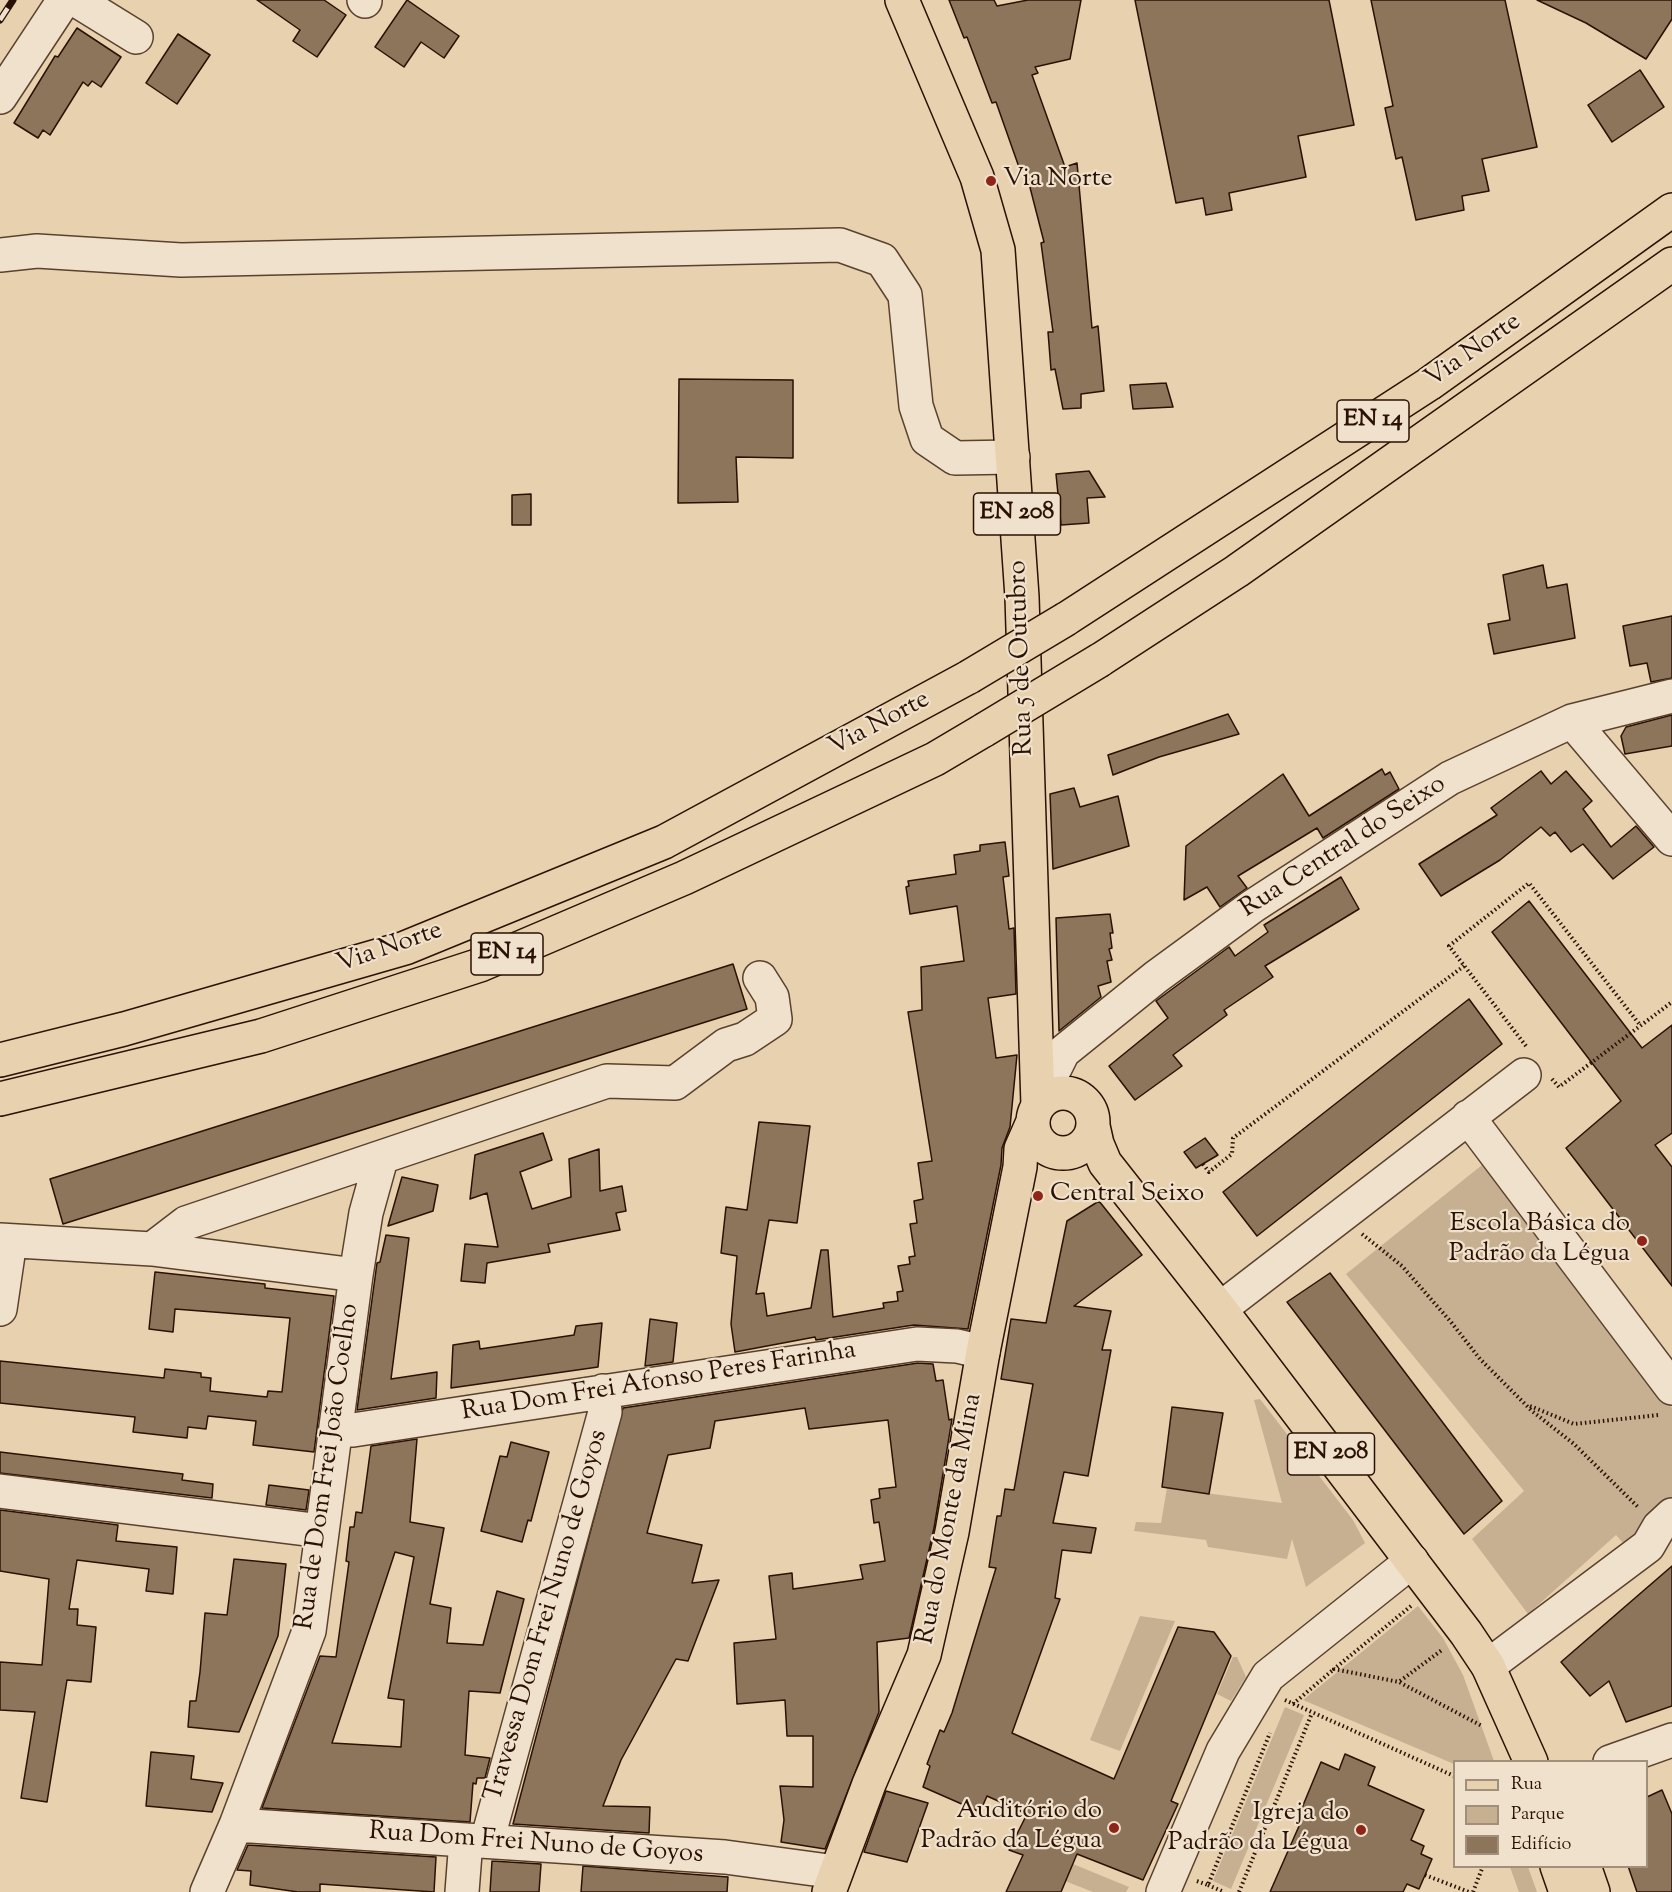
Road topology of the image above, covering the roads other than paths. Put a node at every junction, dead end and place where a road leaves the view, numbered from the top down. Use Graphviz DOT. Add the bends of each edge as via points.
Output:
graph roads {
  1 [pos="64,0"];
  2 [pos="75,0"];
  3 [pos="902,0"];
  4 [pos="136,37"];
  5 [pos="0,97"];
  6 [pos="1672,210"];
  7 [pos="0,255"];
  8 [pos="1672,264"];
  9 [pos="1013,457"];
  10 [pos="1672,696"];
  11 [pos="1572,721"];
  12 [pos="1672,839"];
  13 [pos="760,978"];
  14 [pos="0,1060"];
  15 [pos="1531,1069"];
  16 [pos="1045,1087"];
  17 [pos="0,1099"];
  18 [pos="1468,1117"];
  19 [pos="1093,1126"];
  20 [pos="1063,1154"];
  21 [pos="381,1159"];
  22 [pos="1105,1163"];
  23 [pos="1020,1167"];
  24 [pos="5,1240"];
  25 [pos="152,1249"];
  26 [pos="356,1275"];
  27 [pos="0,1309"];
  28 [pos="1220,1309"];
  29 [pos="983,1352"];
  30 [pos="603,1391"];
  31 [pos="1666,1401"];
  32 [pos="336,1428"];
  33 [pos="0,1491"];
  34 [pos="1666,1521"];
  35 [pos="322,1531"];
  36 [pos="1412,1561"];
  37 [pos="1488,1666"];
  38 [pos="1672,1740"];
  39 [pos="1531,1760"];
  40 [pos="1613,1760"];
  41 [pos="236,1825"];
  42 [pos="476,1840"];
  43 [pos="1558,1868"];
  44 [pos="1585,1868"];
  45 [pos="833,1882"];
  46 [pos="1177,1885"];
  47 [pos="207,1892"];
  48 [pos="462,1892"];
  49 [pos="1566,1892"];
  50 [pos="1593,1892"];
  1 -- 5 [label="street"];
  2 -- 4 [label="street"];
  3 -- 9 [label="main road, Rua 5 de Outubro / EN 208" via="990,214 998,250"];
  6 -- 14 [label="main road, Via Norte / EN 14, bridge" via="1429,384 1066,619 969,677 664,842 405,948 124,1029"];
  7 -- 9 [label="street" via="36,251 181,260 840,245 882,260 905,295 916,406 927,439 955,459"];
  8 -- 17 [label="main road, Via Norte / EN 14, bridge" via="1237,571 1100,660 935,759 684,878 480,965 261,1036"];
  9 -- 16 [label="main road, Rua 5 de Outubro / EN 208"];
  10 -- 11 [label="street, Rua Central do Seixo"];
  11 -- 12 [label="street"];
  11 -- 16 [label="street, Rua Central do Seixo" via="1450,778 1253,906 1063,1052"];
  13 -- 21 [label="street" via="772,997 774,1019 745,1039 726,1046 675,1083 607,1081"];
  15 -- 18 [label="street"];
  16 -- 19 [label="main road, EN 208" via="1084,1101"];
  16 -- 20 [label="main road" via="1040,1143"];
  16 -- 23 [label="main road, Rua do Monte da Mina" via="1024,1137"];
  18 -- 28 [label="street"];
  18 -- 31 [label="street"];
  19 -- 20 [label="main road" via="1086,1144"];
  19 -- 22 [label="main road, EN 208"];
  20 -- 22 [label="main road" via="1086,1155"];
  20 -- 23 [label="main road"];
  21 -- 25 [label="street" via="186,1223"];
  21 -- 26 [label="street, Rua de Dom Frei João Coelho" via="366,1213"];
  22 -- 28 [label="main road, EN 208"];
  23 -- 29 [label="main road, Rua do Monte da Mina"];
  24 -- 25 [label="street"];
  24 -- 27 [label="street"];
  25 -- 26 [label="street"];
  26 -- 32 [label="street, Rua de Dom Frei João Coelho"];
  28 -- 36 [label="main road, EN 208"];
  29 -- 30 [label="street, Rua Dom Frei Afonso Peres Farinha" via="917,1344"];
  29 -- 45 [label="main road, Rua do Monte da Mina" via="952,1532 924,1655 869,1784"];
  30 -- 32 [label="street, Rua Dom Frei Afonso Peres Farinha" via="353,1430"];
  30 -- 42 [label="street, Travessa Dom Frei Nuno de Goyos" via="605,1412"];
  32 -- 35 [label="street, Rua de Dom Frei João Coelho"];
  33 -- 35 [label="street"];
  34 -- 37 [label="street" via="1648,1546"];
  35 -- 41 [label="street, Rua de Dom Frei João Coelho" via="309,1631"];
  36 -- 37 [label="main road, EN 208"];
  36 -- 46 [label="street" via="1268,1677 1223,1751"];
  37 -- 39 [label="main road, EN 208"];
  38 -- 40 [label="street"];
  41 -- 42 [label="street, Rua Dom Frei Nuno de Goyos"];
  41 -- 47 [label="street, Rua de Dom Frei João Coelho"];
  42 -- 45 [label="street, Rua Dom Frei Nuno de Goyos" via="726,1857"];
  42 -- 48 [label="street, Travessa Dom Frei Nuno de Goyos"];
  43 -- 49 [label="main road"];
  44 -- 50 [label="main road"];
}
